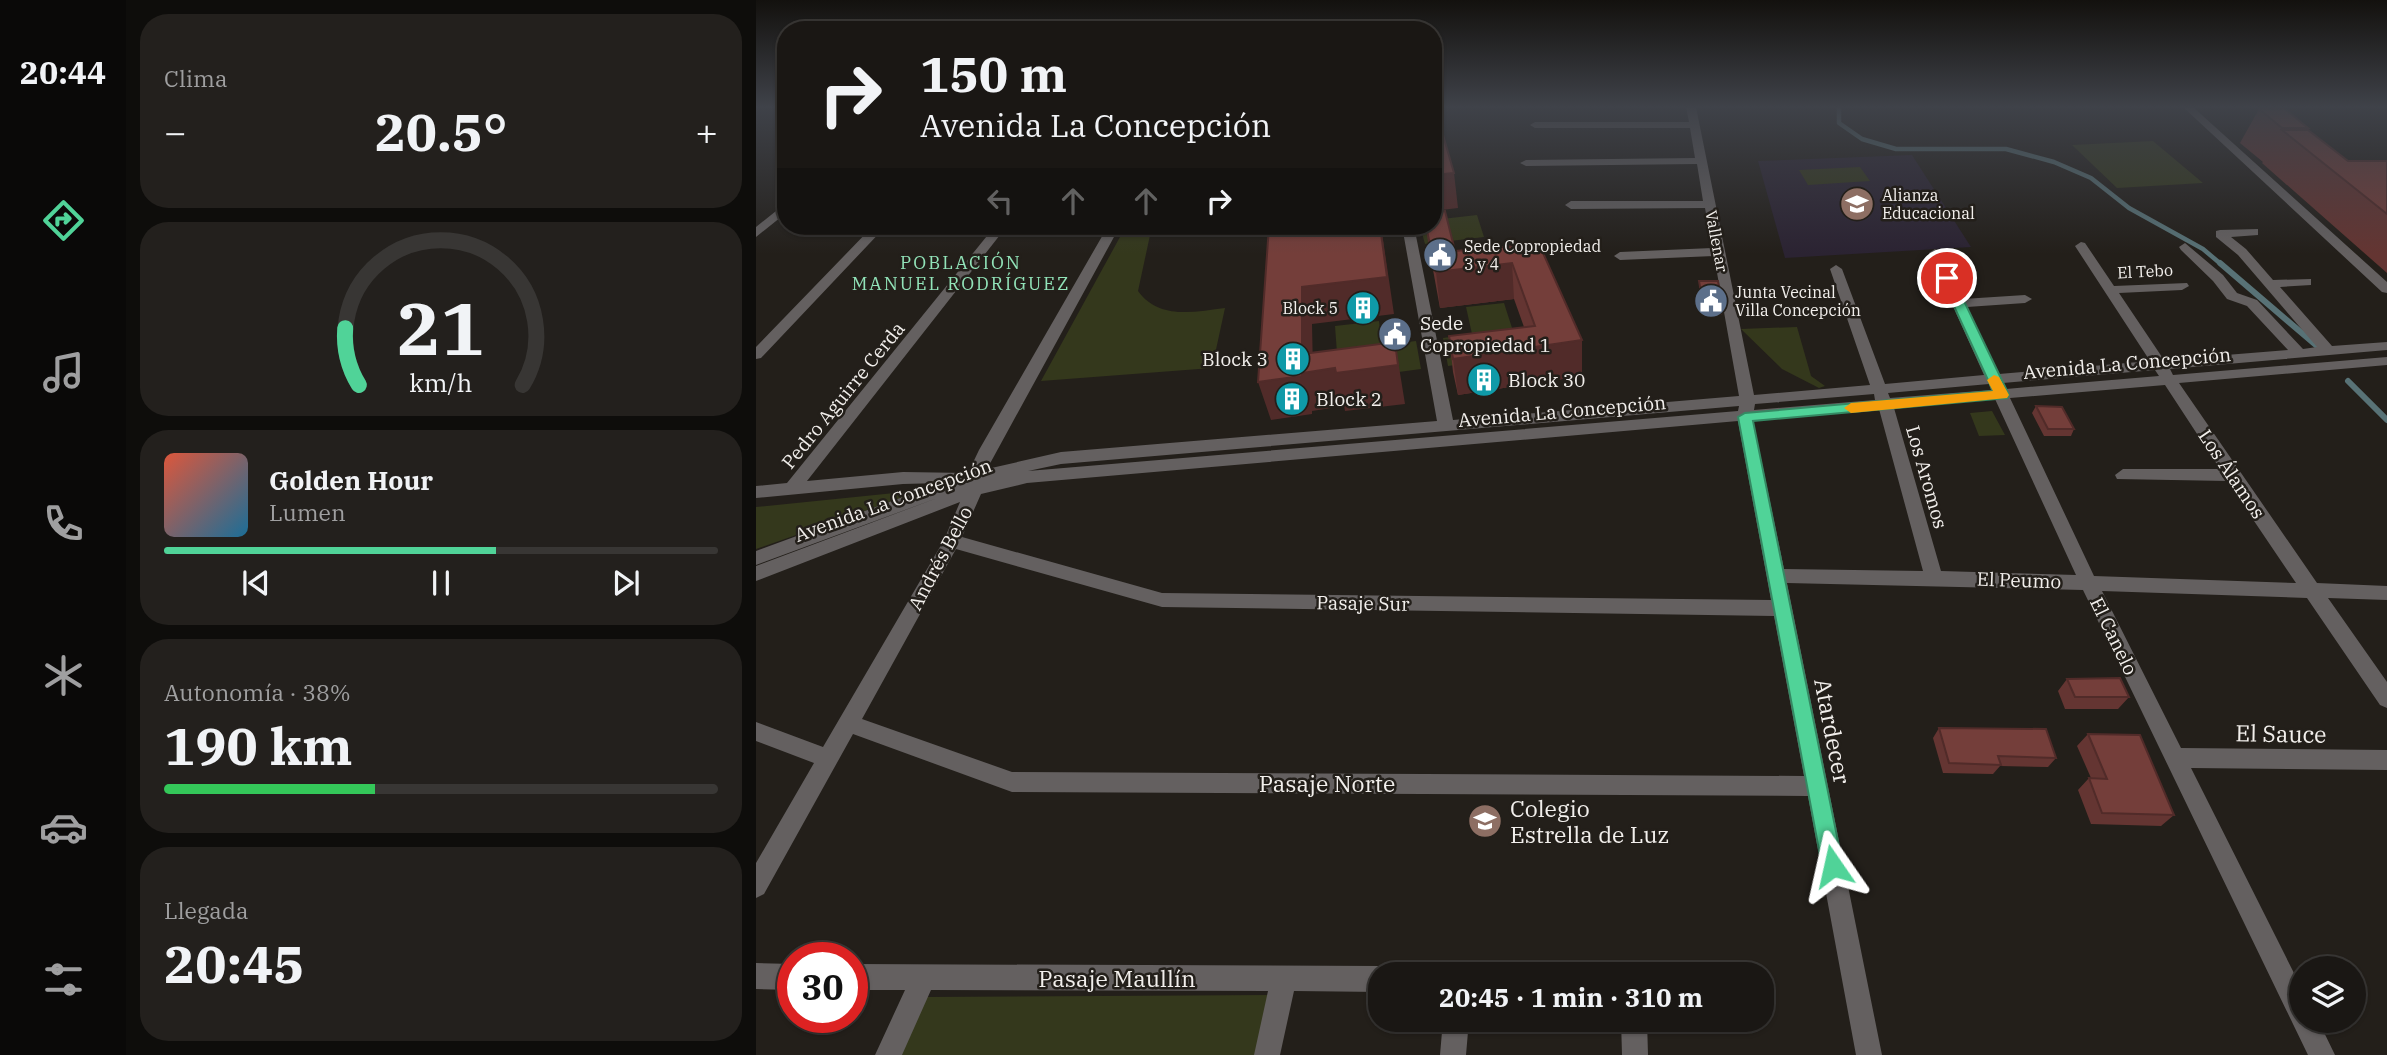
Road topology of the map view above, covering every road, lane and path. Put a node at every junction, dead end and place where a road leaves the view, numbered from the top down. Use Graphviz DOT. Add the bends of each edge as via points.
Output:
graph roads {
  1 [pos="1701,156"];
  2 [pos="2242,156"];
  3 [pos="1702,162"];
  4 [pos="1526,163"];
  5 [pos="1710,204"];
  6 [pos="1570,205"];
  7 [pos="777,214"];
  8 [pos="2254,232"];
  9 [pos="756,233"];
  10 [pos="871,235"];
  11 [pos="994,235"];
  12 [pos="1109,235"];
  13 [pos="1410,235"];
  14 [pos="2081,246"];
  15 [pos="2185,247"];
  16 [pos="1719,252"];
  17 [pos="1935,253"];
  18 [pos="1620,256"];
  19 [pos="1836,269"];
  20 [pos="2306,282"];
  21 [pos="2268,284"];
  22 [pos="2182,286"];
  23 [pos="2387,289"];
  24 [pos="2110,290"];
  25 [pos="2025,299"];
  26 [pos="1959,303"];
  27 [pos="2387,346"];
  28 [pos="2328,351"];
  29 [pos="2299,353"];
  30 [pos="756,355"];
  31 [pos="2387,361"];
  32 [pos="2159,365"];
  33 [pos="2169,380"];
  34 [pos="1998,387"];
  35 [pos="1882,397"];
  36 [pos="1746,409"];
  37 [pos="1446,426"];
  38 [pos="2123,475"];
  39 [pos="2232,475"];
  40 [pos="975,484"];
  41 [pos="792,489"];
  42 [pos="756,492"];
  43 [pos="951,541"];
  44 [pos="756,558"];
  45 [pos="756,574"];
  46 [pos="1776,576"];
  47 [pos="1934,578"];
  48 [pos="2088,582"];
  49 [pos="2310,589"];
  50 [pos="2387,593"];
  51 [pos="1782,608"];
  52 [pos="2387,699"];
  53 [pos="848,723"];
  54 [pos="756,731"];
  55 [pos="2174,758"];
  56 [pos="828,759"];
  57 [pos="2387,760"];
  58 [pos="1817,786"];
  59 [pos="756,886"];
  60 [pos="756,976"];
  61 [pos="777,977"];
  62 [pos="868,977"];
  63 [pos="924,977"];
  64 [pos="1284,978"];
  65 [pos="1368,979"];
  66 [pos="2289,990"];
  67 [pos="1455,1032"];
  68 [pos="1635,1032"];
  69 [pos="2311,1033"];
  70 [pos="888,1055"];
  71 [pos="1267,1055"];
  72 [pos="1453,1055"];
  73 [pos="1636,1055"];
  74 [pos="1869,1055"];
  75 [pos="2322,1055"];
  1 -- 3 [label="street, Vallenar"];
  2 -- 23 [label="street"];
  3 -- 4 [label="street"];
  3 -- 5 [label="street, Vallenar"];
  5 -- 6 [label="street"];
  5 -- 16 [label="street, Vallenar"];
  7 -- 9 [label="street"];
  8 -- 21 [label="street" via="2220,234"];
  10 -- 30 [label="street"];
  11 -- 41 [label="street, Pedro Aguirre Cerda"];
  12 -- 40 [label="street, Andrés Bello" via="987,450"];
  13 -- 37 [label="street"];
  14 -- 24 [label="street, Los Álamos"];
  15 -- 29 [label="street" via="2232,296 2252,303"];
  16 -- 18 [label="street"];
  16 -- 36 [label="street, Vallenar"];
  17 -- 26 [label="street, El Canelo"];
  19 -- 35 [label="street, Los Aromos"];
  20 -- 21 [label="street"];
  21 -- 28 [label="street"];
  22 -- 24 [label="street, El Tebo"];
  24 -- 32 [label="street, Los Álamos"];
  25 -- 26 [label="street"];
  26 -- 34 [label="street, El Canelo"];
  27 -- 28 [label="street, Avenida La Concepción"];
  28 -- 29 [label="street, Avenida La Concepción"];
  29 -- 32 [label="street, Avenida La Concepción"];
  31 -- 33 [label="street, Avenida La Concepción"];
  32 -- 33 [label="street, Los Álamos"];
  32 -- 34 [label="street, Avenida La Concepción"];
  33 -- 34 [label="street, Avenida La Concepción"];
  33 -- 39 [label="street, Los Álamos"];
  34 -- 35 [label="street, Avenida La Concepción"];
  34 -- 48 [label="street, El Canelo"];
  35 -- 36 [label="street, Avenida La Concepción"];
  35 -- 47 [label="street, Los Aromos"];
  36 -- 37 [label="street, Avenida La Concepción"];
  36 -- 40 [label="street, Avenida La Concepción"];
  36 -- 46 [label="street, Atardecer"];
  37 -- 40 [label="street, Avenida La Concepción" via="1061,458"];
  38 -- 39 [label="street"];
  39 -- 49 [label="street, Los Álamos"];
  40 -- 41 [label="street" via="903,478"];
  40 -- 43 [label="street, Andrés Bello"];
  40 -- 44 [label="street, Avenida La Concepción"];
  40 -- 45 [label="street, Avenida La Concepción"];
  41 -- 42 [label="street"];
  43 -- 51 [label="street, Pasaje Sur" via="1162,600"];
  43 -- 53 [label="street, Andrés Bello"];
  46 -- 47 [label="street, El Peumo"];
  46 -- 51 [label="street, Atardecer"];
  47 -- 48 [label="street, El Peumo"];
  48 -- 49 [label="street, El Peumo"];
  48 -- 55 [label="street, El Canelo"];
  49 -- 50 [label="street, El Peumo"];
  49 -- 52 [label="street, Los Álamos"];
  51 -- 58 [label="street, Atardecer"];
  53 -- 56 [label="street, Andrés Bello"];
  53 -- 58 [label="street, Pasaje Norte" via="1012,782"];
  54 -- 56 [label="street"];
  55 -- 57 [label="street, El Sauce"];
  55 -- 66 [label="street, El Canelo"];
  56 -- 59 [label="street, Andrés Bello"];
  58 -- 74 [label="street, Atardecer"];
  60 -- 61 [label="street"];
  62 -- 63 [label="street, Pasaje Maullín"];
  63 -- 64 [label="street, Pasaje Maullín"];
  63 -- 70 [label="street"];
  64 -- 65 [label="street, Pasaje Maullín"];
  64 -- 71 [label="street"];
  67 -- 72 [label="street"];
  68 -- 73 [label="street"];
  69 -- 75 [label="street"];
}
